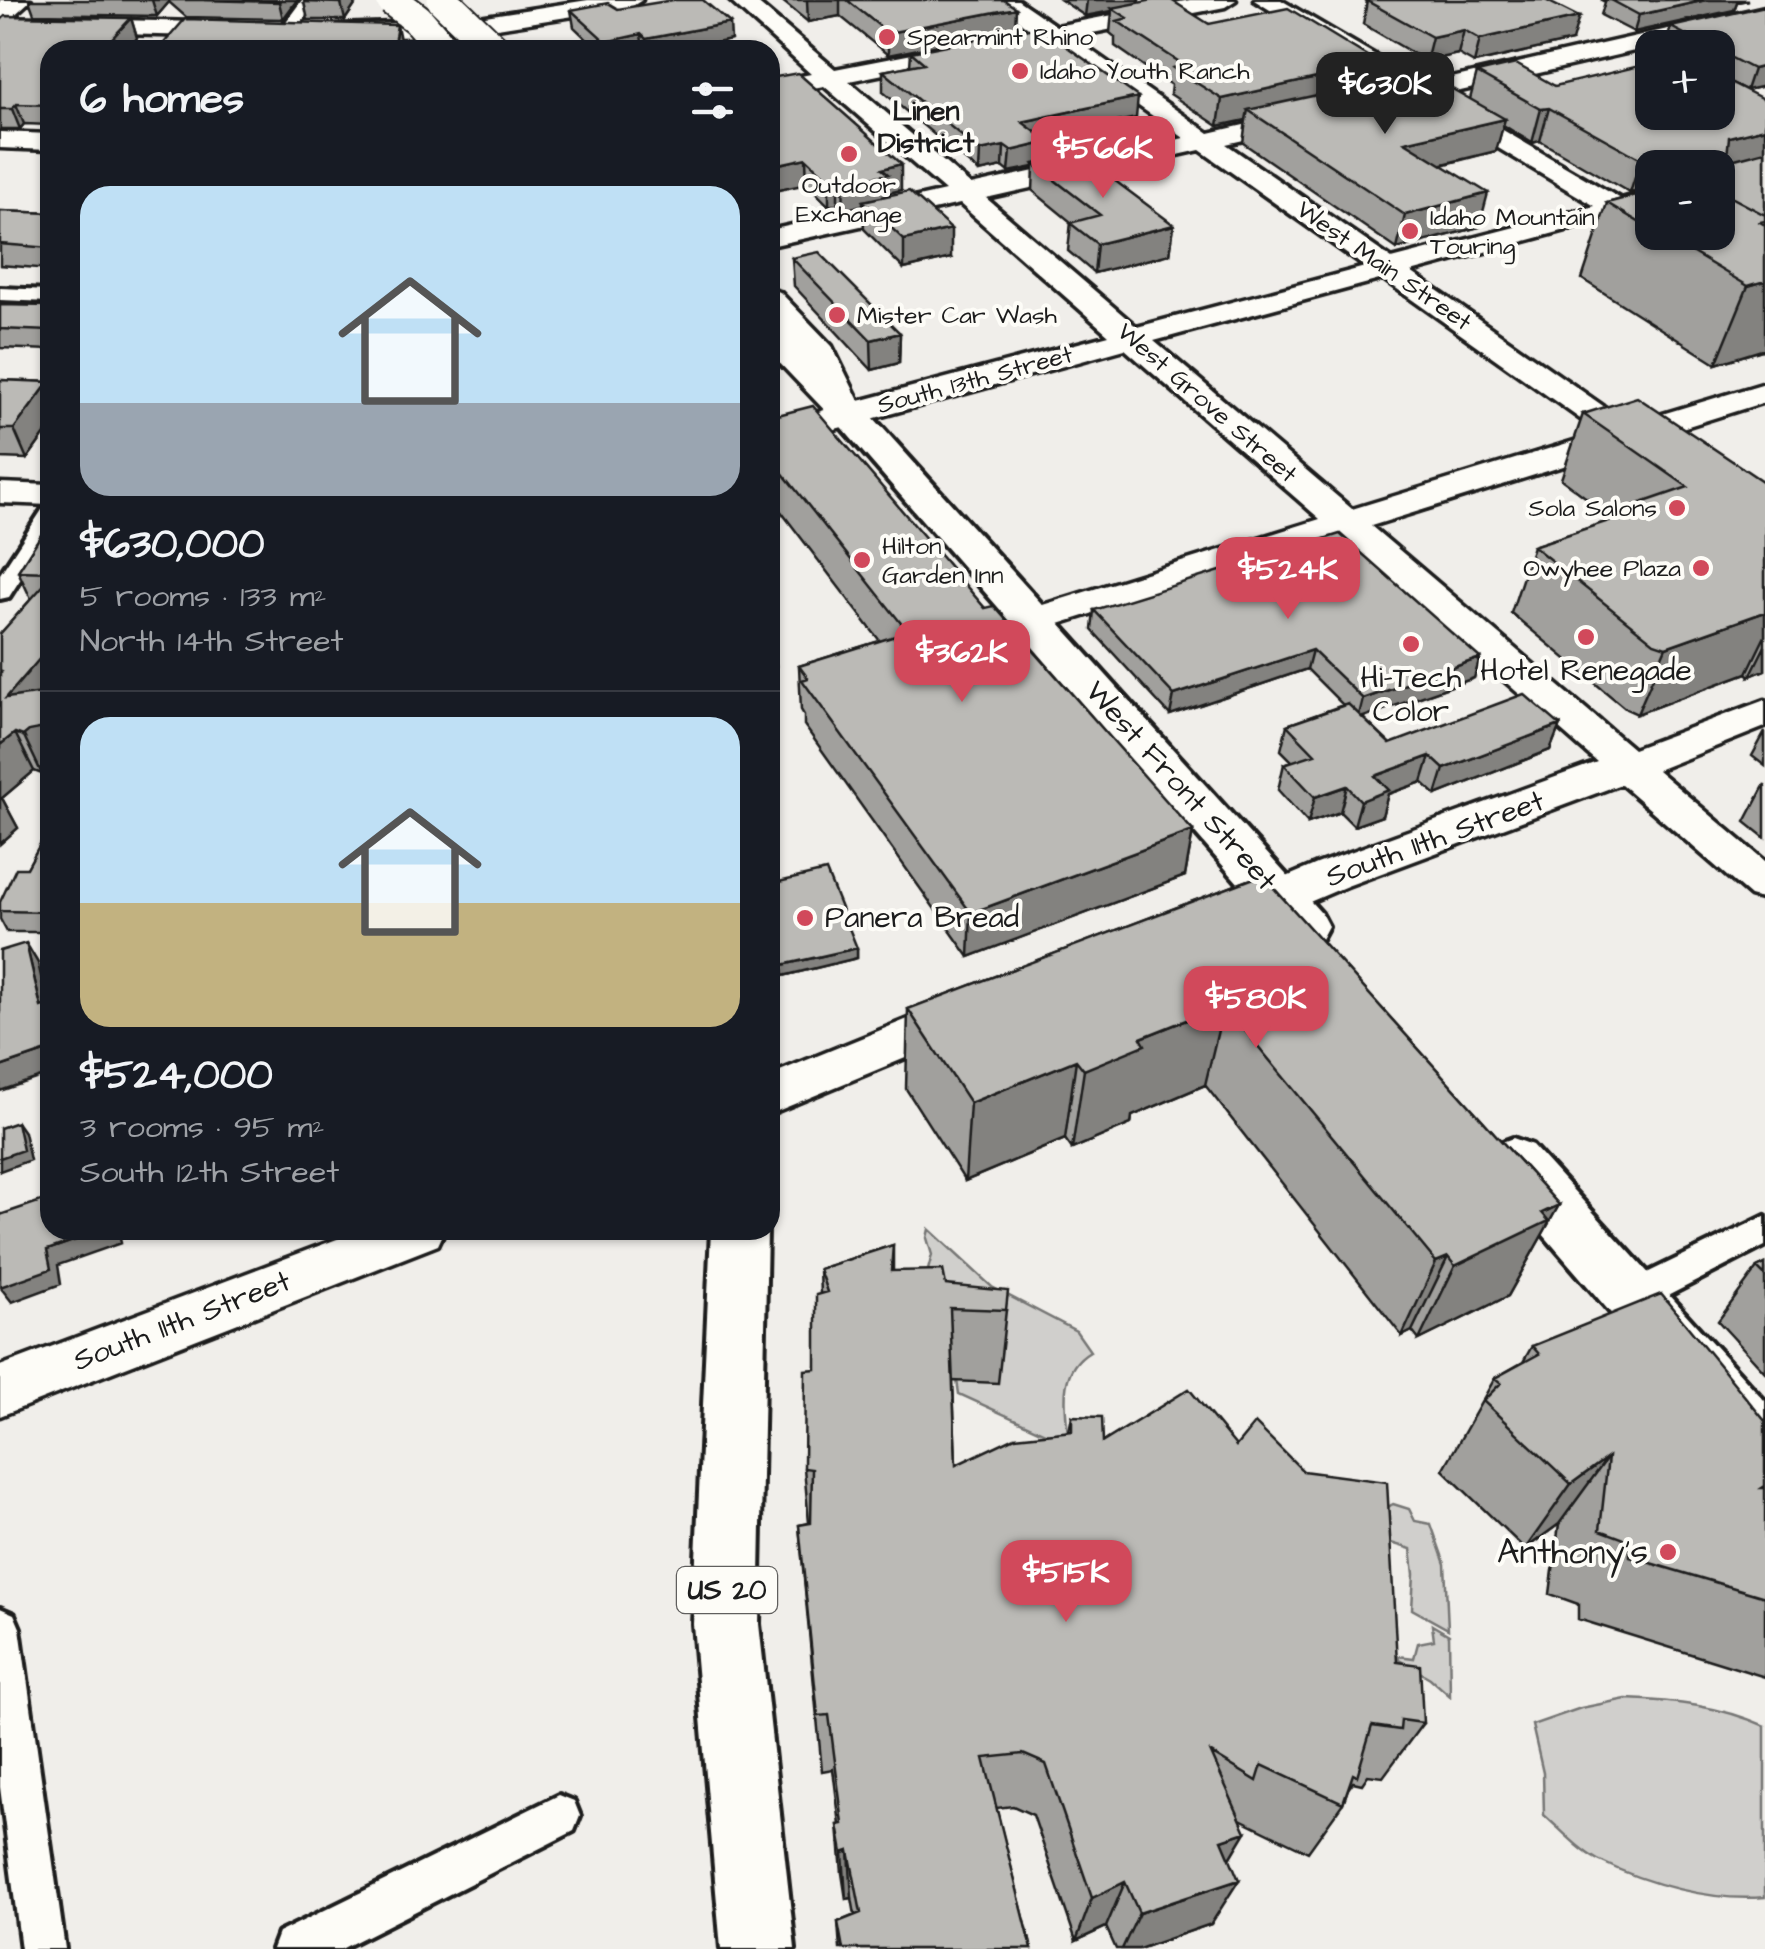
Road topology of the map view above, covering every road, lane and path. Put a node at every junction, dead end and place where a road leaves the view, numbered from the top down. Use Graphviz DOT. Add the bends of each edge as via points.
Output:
graph roads {
  1 [pos="16,0"];
  2 [pos="310,0"];
  3 [pos="392,0"];
  4 [pos="443,0"];
  5 [pos="492,0"];
  6 [pos="631,0"];
  7 [pos="740,0"];
  8 [pos="1003,0"];
  9 [pos="1224,0"];
  10 [pos="1265,0"];
  11 [pos="0,13"];
  12 [pos="1765,14"];
  13 [pos="516,20"];
  14 [pos="0,24"];
  15 [pos="270,30"];
  16 [pos="1587,30"];
  17 [pos="1052,34"];
  18 [pos="449,39"];
  19 [pos="485,40"];
  20 [pos="537,40"];
  21 [pos="1620,47"];
  22 [pos="1635,55"];
  23 [pos="829,77"];
  24 [pos="780,87"];
  25 [pos="1422,92"];
  26 [pos="1365,105"];
  27 [pos="1332,112"];
  28 [pos="0,140"];
  29 [pos="1206,141"];
  30 [pos="40,142"];
  31 [pos="966,195"];
  32 [pos="1635,206"];
  33 [pos="1622,210"];
  34 [pos="1635,218"];
  35 [pos="780,236"];
  36 [pos="1391,271"];
  37 [pos="0,294"];
  38 [pos="40,296"];
  39 [pos="780,309"];
  40 [pos="1132,339"];
  41 [pos="780,341"];
  42 [pos="1765,392"];
  43 [pos="849,413"];
  44 [pos="780,421"];
  45 [pos="780,434"];
  46 [pos="1625,436"];
  47 [pos="1666,464"];
  48 [pos="0,494"];
  49 [pos="40,495"];
  50 [pos="1344,522"];
  51 [pos="40,530"];
  52 [pos="0,592"];
  53 [pos="1033,620"];
  54 [pos="1765,713"];
  55 [pos="1627,766"];
  56 [pos="1765,885"];
  57 [pos="1280,899"];
  58 [pos="1209,925"];
  59 [pos="1330,954"];
  60 [pos="1007,998"];
  61 [pos="780,1091"];
  62 [pos="1488,1133"];
  63 [pos="1765,1230"];
  64 [pos="394,1240"];
  65 [pos="739,1240"];
  66 [pos="1632,1297"];
  67 [pos="0,1391"];
  68 [pos="1765,1446"];
  69 [pos="0,1628"];
  70 [pos="559,1816"];
  71 [pos="43,1949"];
  72 [pos="294,1949"];
  73 [pos="758,1949"];
  1 -- 11 [label="highway"];
  2 -- 15 [label="street"];
  3 -- 18 [label="highway, bridge"];
  4 -- 19 [label="highway, bridge"];
  5 -- 13 [label="street"];
  6 -- 13 [label="street"];
  7 -- 23 [label="street, West Grove Street"];
  8 -- 17 [label="street, West Main Street"];
  9 -- 17 [label="street"];
  10 -- 25 [label="street"];
  12 -- 21 [label="street"];
  13 -- 18 [label="street"];
  13 -- 20 [label="street"];
  14 -- 15 [label="street"];
  15 -- 18 [label="street"];
  16 -- 21 [label="street"];
  17 -- 23 [label="street"];
  17 -- 29 [label="street, West Main Street"];
  21 -- 22 [label="street"];
  21 -- 25 [label="street"];
  23 -- 24 [label="street"];
  23 -- 31 [label="street, West Grove Street"];
  25 -- 26 [label="street"];
  25 -- 33 [label="street"];
  27 -- 29 [label="street"];
  28 -- 30 [label="street"];
  29 -- 31 [label="street"];
  29 -- 36 [label="street, West Main Street"];
  31 -- 35 [label="street"];
  31 -- 40 [label="street, West Grove Street"];
  32 -- 33 [label="street, South 13th Street"];
  33 -- 34 [label="street"];
  33 -- 36 [label="street, South 13th Street"];
  36 -- 40 [label="street, South 13th Street"];
  36 -- 46 [label="street, West Main Street"];
  37 -- 38 [label="street"];
  39 -- 43 [label="street, West Front Street" via="821,352"];
  40 -- 43 [label="street, South 13th Street"];
  40 -- 50 [label="street, West Grove Street"];
  41 -- 43 [label="highway"];
  42 -- 46 [label="street"];
  43 -- 44 [label="street, South 13th Street"];
  43 -- 45 [label="street, South 13th Street"];
  43 -- 53 [label="main road, West Front Street"];
  46 -- 47 [label="street, West Main Street"];
  46 -- 50 [label="street"];
  48 -- 49 [label="street"];
  50 -- 53 [label="street"];
  50 -- 55 [label="street, West Grove Street"];
  51 -- 52 [label="street"];
  53 -- 57 [label="main road, West Front Street"];
  54 -- 55 [label="street, South 11th Street"];
  55 -- 56 [label="street, West Grove Street"];
  55 -- 57 [label="street, South 11th Street"];
  57 -- 58 [label="street, South 11th Street"];
  57 -- 59 [label="main road, West Front Street"];
  60 -- 61 [label="street"];
  62 -- 66 [label="main road"];
  63 -- 66 [label="street"];
  64 -- 67 [label="street, South 11th Street"];
  65 -- 73 [label="main road, US 20" via="726,1624"];
  66 -- 68 [label="main road"];
  69 -- 71 [label="street"];
  70 -- 72 [label="street"];
}
